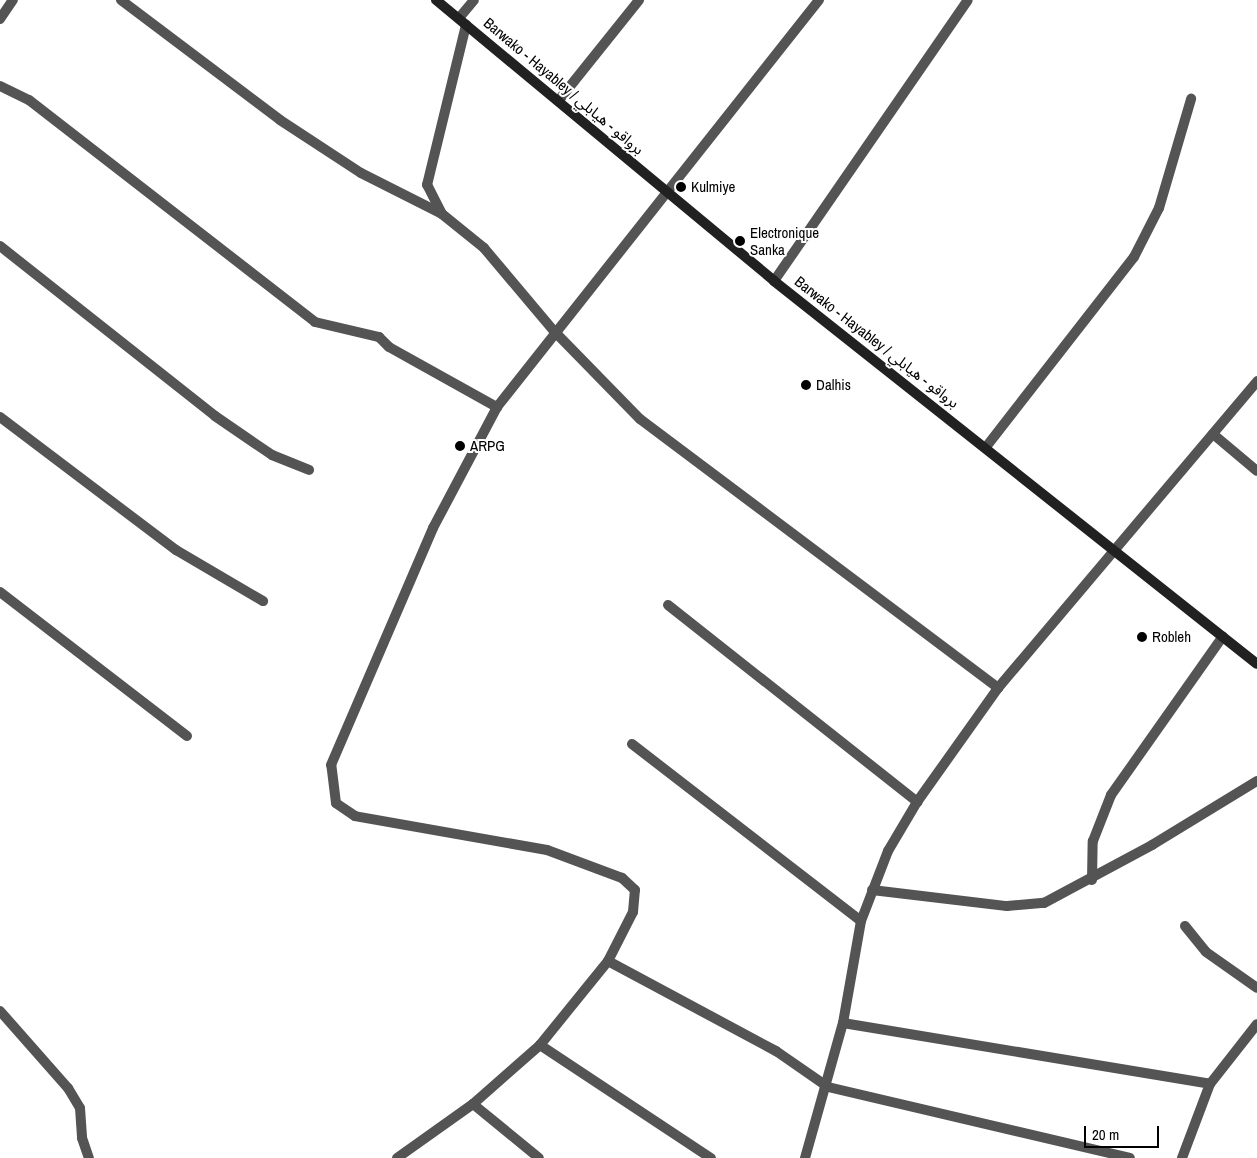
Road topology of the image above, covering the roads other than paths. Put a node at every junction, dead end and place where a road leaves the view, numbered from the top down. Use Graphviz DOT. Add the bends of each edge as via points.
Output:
graph roads {
  1 [pos="13,0"];
  2 [pos="121,0"];
  3 [pos="436,0"];
  4 [pos="474,0"];
  5 [pos="639,0"];
  6 [pos="820,0"];
  7 [pos="968,0"];
  8 [pos="0,19"];
  9 [pos="462,22"];
  10 [pos="0,86"];
  11 [pos="1191,99"];
  12 [pos="559,100"];
  13 [pos="668,192"];
  14 [pos="442,214"];
  15 [pos="0,246"];
  16 [pos="774,281"];
  17 [pos="554,331"];
  18 [pos="1257,381"];
  19 [pos="497,407"];
  20 [pos="0,417"];
  21 [pos="1214,434"];
  22 [pos="986,447"];
  23 [pos="309,470"];
  24 [pos="1257,472"];
  25 [pos="1114,547"];
  26 [pos="0,592"];
  27 [pos="263,601"];
  28 [pos="668,605"];
  29 [pos="1223,636"];
  30 [pos="1257,664"];
  31 [pos="998,688"];
  32 [pos="188,736"];
  33 [pos="632,744"];
  34 [pos="1257,781"];
  35 [pos="917,802"];
  36 [pos="1092,880"];
  37 [pos="872,890"];
  38 [pos="861,921"];
  39 [pos="1184,926"];
  40 [pos="608,961"];
  41 [pos="1257,988"];
  42 [pos="0,1011"];
  43 [pos="843,1023"];
  44 [pos="1257,1024"];
  45 [pos="540,1045"];
  46 [pos="1210,1084"];
  47 [pos="828,1087"];
  48 [pos="473,1104"];
  49 [pos="89,1158"];
  50 [pos="397,1158"];
  51 [pos="539,1158"];
  52 [pos="711,1158"];
  53 [pos="805,1158"];
  54 [pos="1130,1158"];
  55 [pos="1182,1158"];
  1 -- 8 [label="street"];
  2 -- 14 [label="street" via="280,120 361,173"];
  3 -- 9 [label="main road, Barwako - Hayabley / برواقو - هيابلي"];
  4 -- 9 [label="street"];
  5 -- 12 [label="street"];
  6 -- 13 [label="street"];
  7 -- 16 [label="street"];
  9 -- 12 [label="main road, Barwako - Hayabley / برواقو - هيابلي"];
  9 -- 14 [label="street" via="427,185"];
  10 -- 19 [label="street" via="29,100 314,322 379,337 389,347"];
  11 -- 22 [label="street" via="1158,208 1134,257"];
  12 -- 13 [label="main road, Barwako - Hayabley / برواقو - هيابلي"];
  13 -- 16 [label="main road, Barwako - Hayabley / برواقو - هيابلي"];
  13 -- 17 [label="street"];
  14 -- 17 [label="street" via="484,248"];
  15 -- 23 [label="street" via="215,416 272,456"];
  16 -- 22 [label="main road, Barwako - Hayabley / برواقو - هيابلي"];
  17 -- 19 [label="street"];
  17 -- 31 [label="street" via="640,419"];
  18 -- 21 [label="street"];
  19 -- 40 [label="street" via="389,625 331,765 330,784 336,803 355,816 547,850 622,878 635,890 633,912"];
  20 -- 27 [label="street" via="176,550"];
  21 -- 24 [label="street"];
  21 -- 25 [label="street"];
  22 -- 25 [label="main road, Barwako - Hayabley / برواقو - هيابلي"];
  25 -- 29 [label="main road, Barwako - Hayabley / برواقو - هيابلي"];
  25 -- 31 [label="street"];
  26 -- 32 [label="street"];
  28 -- 35 [label="street"];
  29 -- 30 [label="main road, Barwako - Hayabley / برواقو - هيابلي"];
  29 -- 36 [label="street" via="1111,795 1093,841"];
  31 -- 35 [label="street"];
  33 -- 38 [label="street"];
  34 -- 36 [label="street"];
  35 -- 37 [label="street"];
  36 -- 37 [label="street" via="1044,903 1008,906"];
  37 -- 38 [label="street"];
  38 -- 43 [label="street"];
  39 -- 41 [label="street" via="1206,952"];
  40 -- 45 [label="street"];
  40 -- 47 [label="street" via="776,1052"];
  42 -- 49 [label="street" via="68,1088 80,1108 82,1138"];
  43 -- 46 [label="street"];
  43 -- 47 [label="street"];
  44 -- 46 [label="street"];
  45 -- 48 [label="street"];
  45 -- 52 [label="street"];
  46 -- 55 [label="street"];
  47 -- 53 [label="street"];
  47 -- 54 [label="street"];
  48 -- 50 [label="street"];
  48 -- 51 [label="street"];
}
